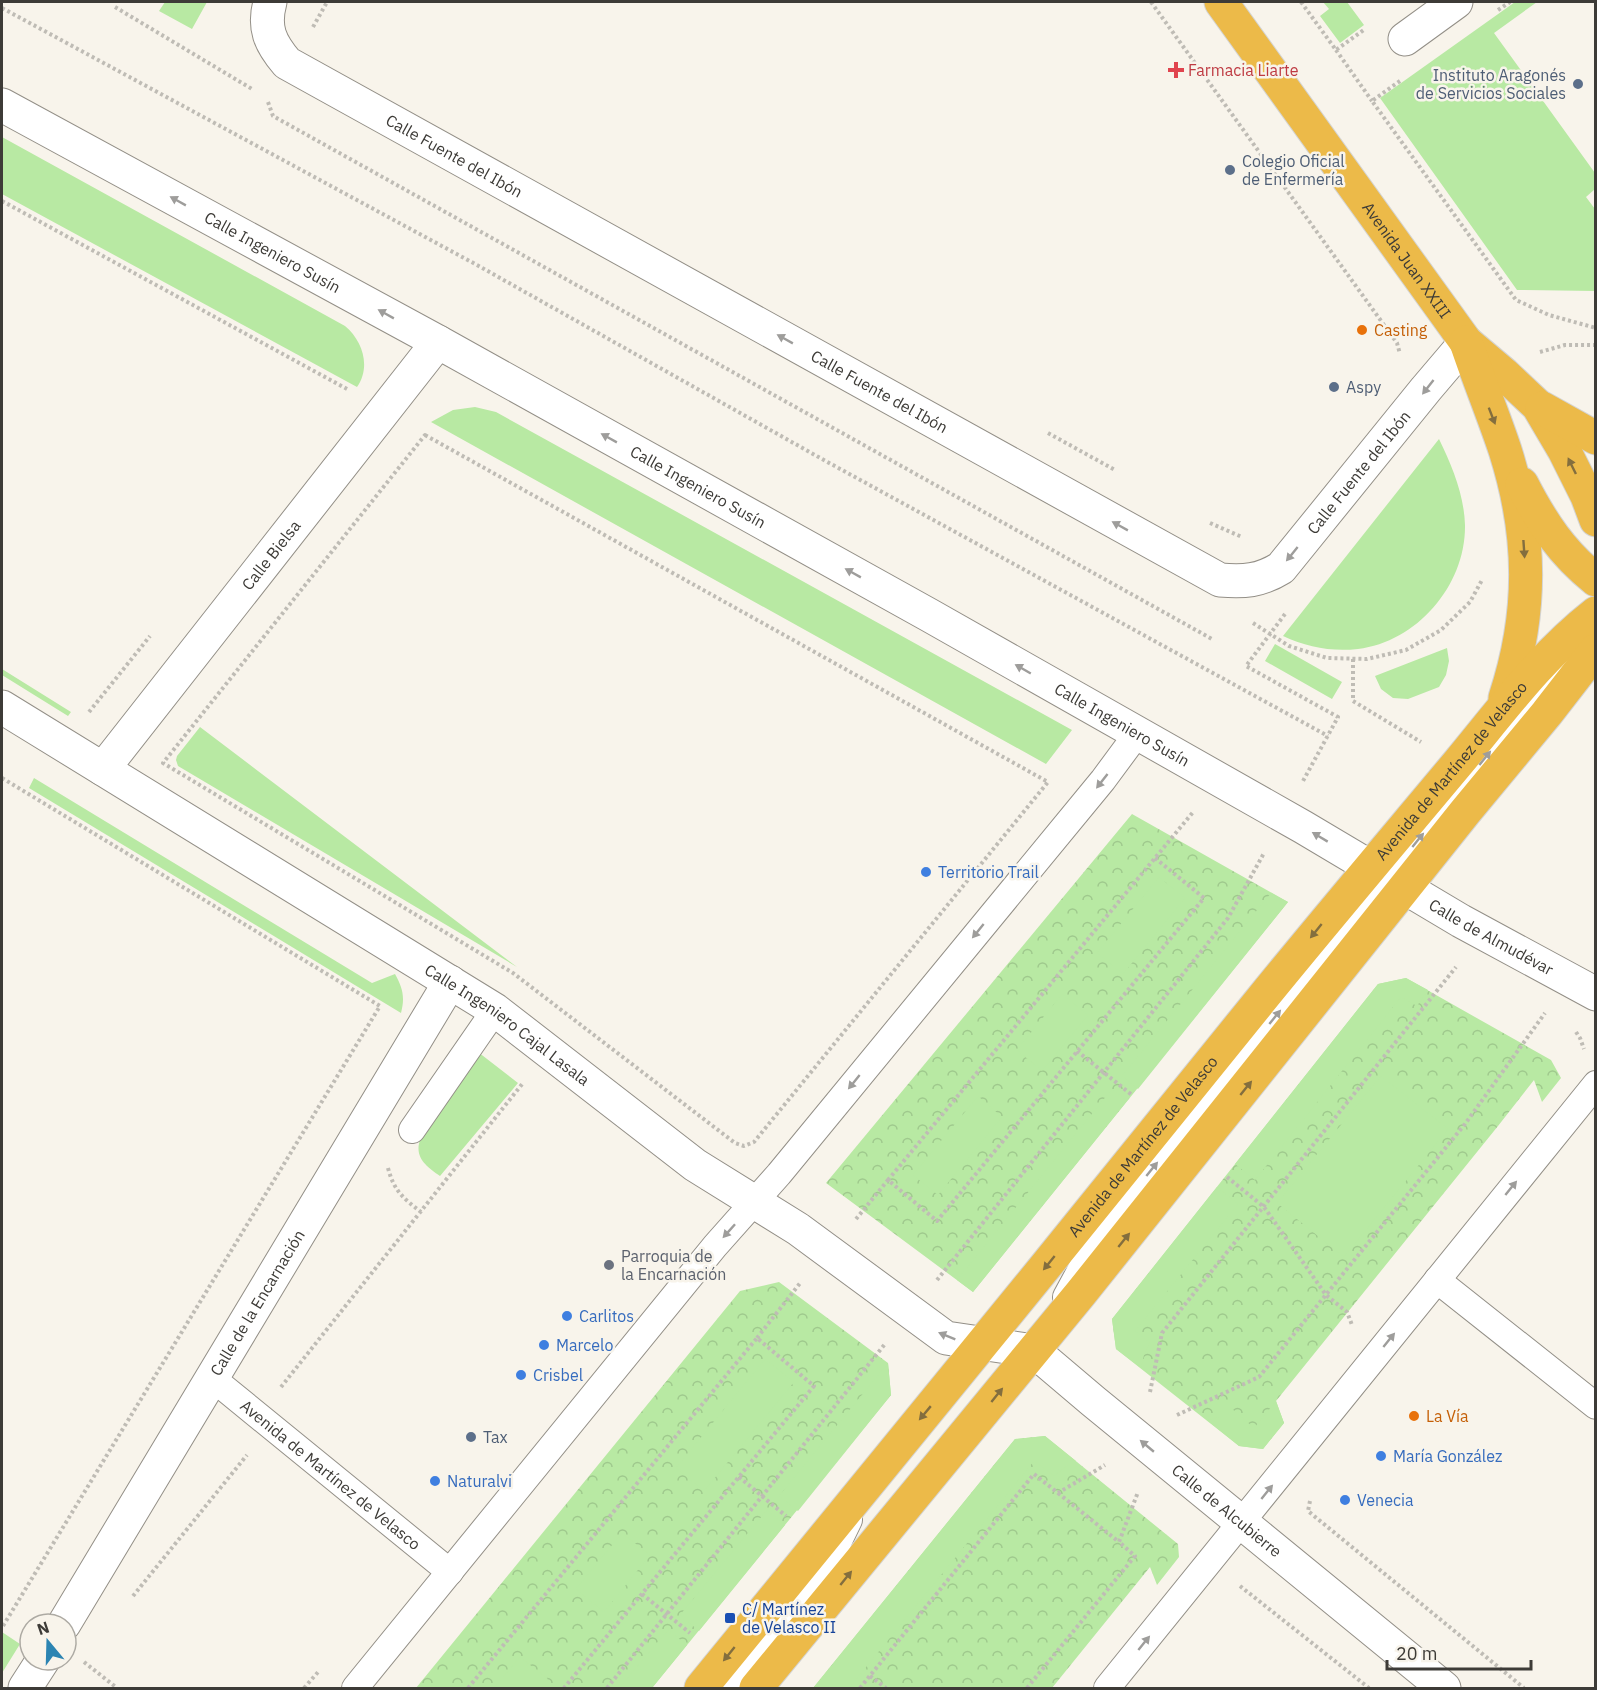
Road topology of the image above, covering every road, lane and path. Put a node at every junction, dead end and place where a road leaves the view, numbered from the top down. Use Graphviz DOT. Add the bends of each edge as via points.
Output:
graph roads {
  1 [pos="270,2"];
  2 [pos="1151,2"];
  3 [pos="1221,2"];
  4 [pos="1301,2"];
  5 [pos="1456,2"];
  6 [pos="1510,2"];
  7 [pos="115,7"];
  8 [pos="2,8"];
  9 [pos="1492,15"];
  10 [pos="1374,22"];
  11 [pos="1405,39"];
  12 [pos="1336,50"];
  13 [pos="1409,74"];
  14 [pos="256,92"];
  15 [pos="266,98"];
  16 [pos="1372,101"];
  17 [pos="2,105"];
  18 [pos="2,201"];
  19 [pos="1596,328"];
  20 [pos="438,342"];
  21 [pos="1466,342"];
  22 [pos="1596,345"];
  23 [pos="1394,361"];
  24 [pos="1504,374"];
  25 [pos="348,389"];
  26 [pos="1538,406"];
  27 [pos="425,435"];
  28 [pos="1596,438"];
  29 [pos="1505,451"];
  30 [pos="1108,466"];
  31 [pos="1118,472"];
  32 [pos="1596,519"];
  33 [pos="1207,522"];
  34 [pos="1249,540"];
  35 [pos="1484,576"];
  36 [pos="1596,580"];
  37 [pos="1288,609"];
  38 [pos="1596,613"];
  39 [pos="1252,623"];
  40 [pos="1596,623"];
  41 [pos="154,630"];
  42 [pos="1270,634"];
  43 [pos="1212,639"];
  44 [pos="1596,650"];
  45 [pos="1353,659"];
  46 [pos="2,707"];
  47 [pos="1502,708"];
  48 [pos="88,714"];
  49 [pos="1137,734"];
  50 [pos="1328,736"];
  51 [pos="1422,743"];
  52 [pos="103,769"];
  53 [pos="2,778"];
  54 [pos="1188,804"];
  55 [pos="1285,816"];
  56 [pos="1155,858"];
  57 [pos="1388,877"];
  58 [pos="1458,964"];
  59 [pos="450,982"];
  60 [pos="1596,994"];
  61 [pos="1535,1007"];
  62 [pos="495,1010"];
  63 [pos="1545,1013"];
  64 [pos="1554,1018"];
  65 [pos="1572,1028"];
  66 [pos="1077,1051"];
  67 [pos="1584,1051"];
  68 [pos="1104,1072"];
  69 [pos="527,1079"];
  70 [pos="1596,1083"];
  71 [pos="1138,1100"];
  72 [pos="412,1130"];
  73 [pos="387,1159"];
  74 [pos="1223,1174"];
  75 [pos="888,1180"];
  76 [pos="755,1202"];
  77 [pos="1264,1207"];
  78 [pos="421,1212"];
  79 [pos="853,1223"];
  80 [pos="803,1279"];
  81 [pos="1437,1280"];
  82 [pos="1326,1295"];
  83 [pos="910,1312"];
  84 [pos="1355,1334"];
  85 [pos="757,1338"];
  86 [pos="1007,1347"];
  87 [pos="895,1348"];
  88 [pos="212,1378"];
  89 [pos="1142,1389"];
  90 [pos="278,1391"];
  91 [pos="1596,1406"];
  92 [pos="1183,1424"];
  93 [pos="249,1452"];
  94 [pos="1098,1458"];
  95 [pos="1106,1465"];
  96 [pos="1114,1471"];
  97 [pos="739,1477"];
  98 [pos="1130,1485"];
  99 [pos="1138,1491"];
  100 [pos="1058,1493"];
  101 [pos="1316,1494"];
  102 [pos="859,1495"];
  103 [pos="762,1496"];
  104 [pos="1146,1498"];
  105 [pos="790,1519"];
  106 [pos="1241,1523"];
  107 [pos="1119,1542"];
  108 [pos="450,1572"];
  109 [pos="1237,1590"];
  110 [pos="642,1594"];
  111 [pos="132,1597"];
  112 [pos="71,1612"];
  113 [pos="667,1614"];
  114 [pos="2,1625"];
  115 [pos="694,1637"];
  116 [pos="81,1660"];
  117 [pos="319,1671"];
  118 [pos="36,1672"];
  119 [pos="870,1676"];
  120 [pos="25,1689"];
  121 [pos="117,1689"];
  122 [pos="304,1689"];
  123 [pos="355,1689"];
  124 [pos="468,1689"];
  125 [pos="564,1689"];
  126 [pos="607,1689"];
  127 [pos="701,1689"];
  128 [pos="728,1689"];
  129 [pos="756,1689"];
  130 [pos="860,1689"];
  131 [pos="886,1689"];
  132 [pos="1027,1689"];
  133 [pos="1107,1689"];
  134 [pos="1369,1689"];
  135 [pos="1444,1689"];
  136 [pos="1524,1689"];
  21 -- 1 [label="street, Calle Fuente del Ibón, one-way" via="1281,568 1250,581 1220,580 287,63 268,32"];
  2 -- 23 [label="path" via="1397,343 1400,354"];
  3 -- 21 [label="highway, Avenida Juan XXIII"];
  4 -- 12 [label="path"];
  5 -- 11 [label="street"];
  6 -- 9 [label="path"];
  7 -- 14 [label="path"];
  8 -- 50 [label="path" via="477,265"];
  10 -- 12 [label="path"];
  12 -- 16 [label="path"];
  13 -- 16 [label="path"];
  15 -- 43 [label="path" via="273,116"];
  16 -- 19 [label="path" via="1516,300 1549,315"];
  20 -- 17 [label="street, Calle Ingeniero Susín, one-way"];
  18 -- 25 [label="path"];
  49 -- 20 [label="street, Calle Ingeniero Susín, one-way"];
  20 -- 52 [label="street, Calle Bielsa"];
  21 -- 24 [label="highway, Avenida Juan XXIII"];
  21 -- 29 [label="highway, Avenida Juan XXIII, one-way"];
  22 -- 24 [label="path" via="1546,349"];
  24 -- 26 [label="highway, Avenida Juan XXIII"];
  26 -- 28 [label="highway, Avenida Juan XXIII"];
  32 -- 26 [label="highway, Avenida Juan XXIII, one-way" via="1564,450"];
  27 -- 27 [label="path" via="163,763 513,973 735,1143 744,1146 754,1142 1048,782"];
  29 -- 36 [label="highway, Avenida Juan XXIII" via="1555,539 1576,565"];
  29 -- 47 [label="highway, Avenida Juan XXIII, one-way" via="1518,502 1526,589 1514,672"];
  30 -- 31 [label="path"];
  33 -- 34 [label="path"];
  35 -- 45 [label="path" via="1470,602 1441,630 1406,650"];
  37 -- 42 [label="path"];
  38 -- 47 [label="highway, Avenida de Martínez de Velasco" via="1537,667"];
  39 -- 42 [label="path"];
  57 -- 40 [label="lane, one-way"];
  41 -- 48 [label="path"];
  42 -- 45 [label="path" via="1289,646 1327,658"];
  42 -- 50 [label="path" via="1246,666 1338,717"];
  44 -- 57 [label="highway, Avenida de Martínez de Velasco" via="1573,680"];
  45 -- 51 [label="path" via="1353,701"];
  46 -- 52 [label="street, Calle Ingeniero Cajal Lasala"];
  47 -- 57 [label="highway, Avenida de Martínez de Velasco"];
  49 -- 55 [label="street, Calle Ingeniero Susín"];
  49 -- 76 [label="lane, one-way"];
  50 -- 55 [label="path"];
  52 -- 59 [label="street, Calle Ingeniero Cajal Lasala"];
  53 -- 114 [label="path" via="380,1006"];
  54 -- 56 [label="path" via="1196,808"];
  57 -- 55 [label="street, Calle Ingeniero Susín, one-way"];
  55 -- 68 [label="path" via="1228,918"];
  56 -- 66 [label="path" via="1204,898"];
  56 -- 75 [label="path"];
  57 -- 60 [label="street, Calle de Almudévar"];
  57 -- 86 [label="highway, Avenida de Martínez de Velasco, one-way" via="1317,930 1048,1265"];
  86 -- 57 [label="highway, Avenida de Martínez de Velasco, one-way" via="1055,1324"];
  58 -- 77 [label="path"];
  59 -- 62 [label="street, Calle Ingeniero Cajal Lasala"];
  59 -- 88 [label="street, Calle de la Encarnación"];
  61 -- 63 [label="path"];
  62 -- 72 [label="lane"];
  62 -- 76 [label="street, Calle Ingeniero Cajal Lasala" via="695,1165"];
  63 -- 64 [label="path"];
  63 -- 82 [label="path" via="1465,1124"];
  65 -- 67 [label="path"];
  66 -- 68 [label="path"];
  66 -- 75 [label="path" via="937,1221"];
  68 -- 71 [label="path"];
  68 -- 83 [label="path"];
  69 -- 78 [label="path"];
  81 -- 70 [label="lane, one-way"];
  73 -- 78 [label="path" via="399,1195"];
  74 -- 77 [label="path"];
  75 -- 79 [label="path"];
  76 -- 83 [label="street, Calle Ingeniero Cajal Lasala"];
  76 -- 108 [label="lane, one-way"];
  77 -- 82 [label="path"];
  77 -- 89 [label="path" via="1162,1333 1149,1395"];
  78 -- 90 [label="path"];
  80 -- 85 [label="path"];
  81 -- 91 [label="lane"];
  106 -- 81 [label="lane, one-way"];
  82 -- 84 [label="path" via="1347,1312"];
  82 -- 92 [label="path" via="1259,1377 1174,1416"];
  86 -- 83 [label="street, Calle Ingeniero Cajal Lasala, one-way" via="946,1338"];
  85 -- 97 [label="path" via="814,1386"];
  85 -- 124 [label="path"];
  86 -- 102 [label="highway, Avenida de Martínez de Velasco, one-way"];
  106 -- 86 [label="street, Calle de Alcubierre, one-way" via="1093,1401"];
  129 -- 86 [label="highway, Avenida de Martínez de Velasco, one-way"];
  87 -- 103 [label="path" via="886,1342"];
  88 -- 108 [label="lane, Avenida de Martínez de Velasco"];
  88 -- 112 [label="street, Calle de la Encarnación"];
  93 -- 111 [label="path"];
  94 -- 95 [label="path"];
  95 -- 96 [label="path"];
  95 -- 100 [label="path"];
  97 -- 103 [label="path"];
  97 -- 110 [label="path"];
  98 -- 99 [label="path"];
  99 -- 104 [label="path"];
  99 -- 107 [label="path"];
  100 -- 107 [label="path"];
  100 -- 119 [label="path" via="1035,1474"];
  101 -- 136 [label="path" via="1308,1511"];
  102 -- 127 [label="highway, Avenida de Martínez de Velasco, one-way"];
  102 -- 128 [label="lane" via="825,1567"];
  103 -- 105 [label="path"];
  103 -- 113 [label="path"];
  133 -- 106 [label="lane, one-way"];
  106 -- 135 [label="street, Calle de Alcubierre"];
  107 -- 132 [label="path" via="1135,1556"];
  108 -- 123 [label="lane"];
  109 -- 134 [label="path" via="1241,1585"];
  110 -- 113 [label="path"];
  110 -- 125 [label="path"];
  113 -- 115 [label="path"];
  113 -- 126 [label="path"];
  116 -- 121 [label="path"];
  117 -- 122 [label="path"];
  118 -- 120 [label="street"];
  119 -- 130 [label="path"];
  119 -- 131 [label="path"];
}
